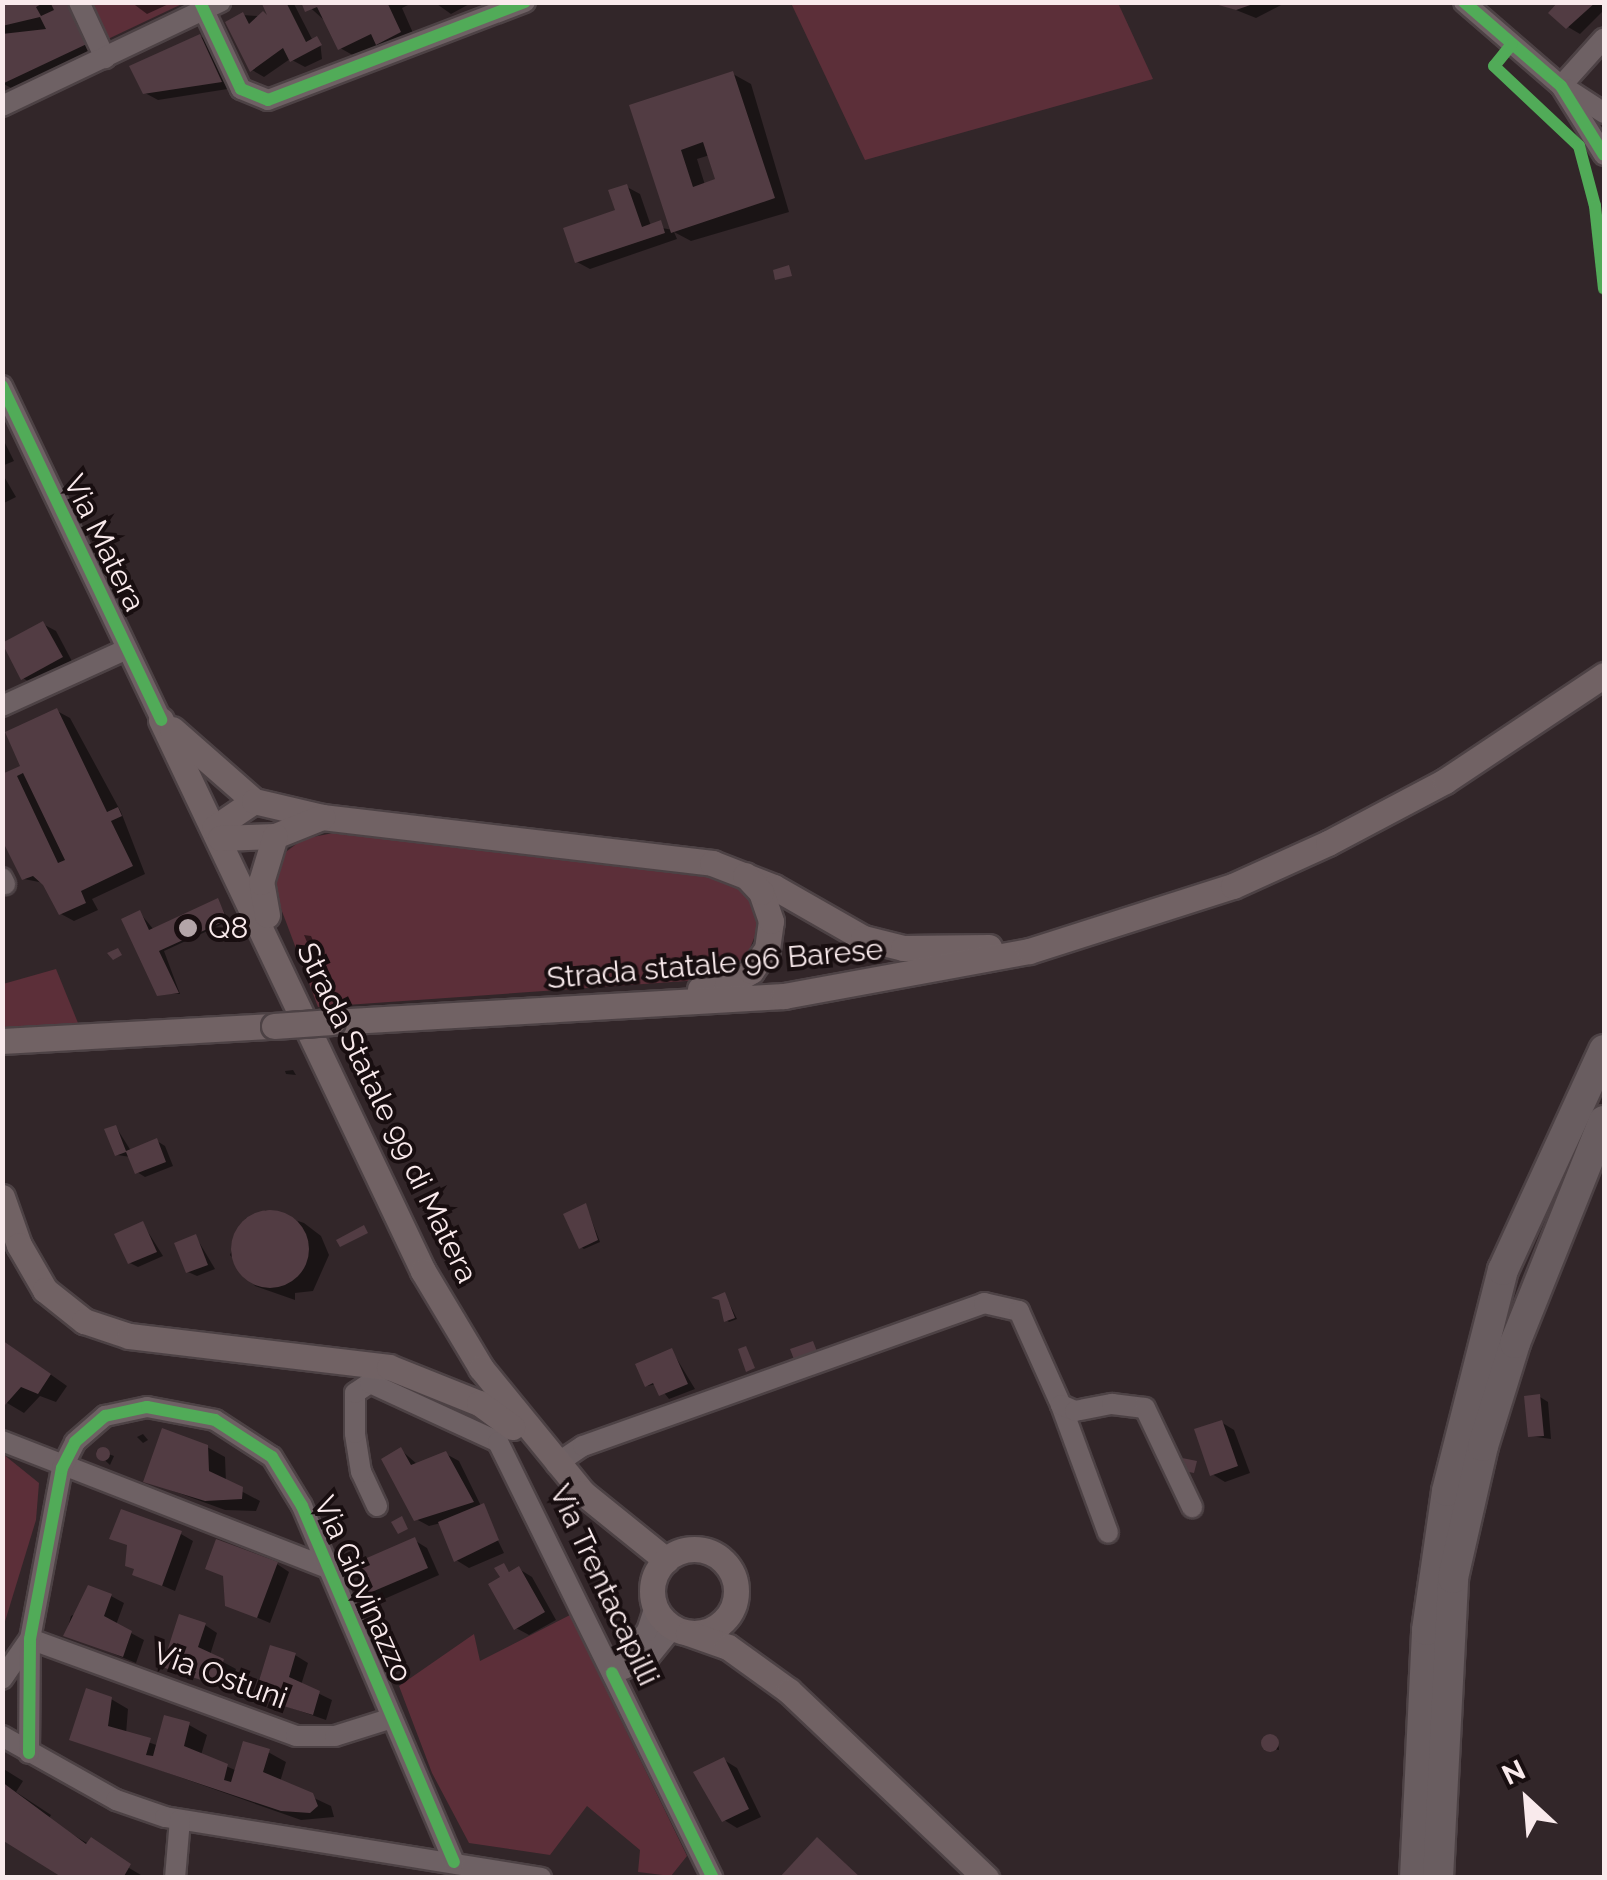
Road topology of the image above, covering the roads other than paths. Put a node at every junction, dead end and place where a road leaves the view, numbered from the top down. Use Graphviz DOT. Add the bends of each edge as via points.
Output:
graph roads {
  1 [pos="78,2"];
  2 [pos="525,2"];
  3 [pos="1464,2"];
  4 [pos="208,5"];
  5 [pos="1604,38"];
  6 [pos="105,58"];
  7 [pos="1561,86"];
  8 [pos="2,106"];
  9 [pos="1604,113"];
  10 [pos="1604,155"];
  11 [pos="2,386"];
  12 [pos="127,649"];
  13 [pos="1604,674"];
  14 [pos="2,706"];
  15 [pos="161,720"];
  16 [pos="254,802"];
  17 [pos="322,817"];
  18 [pos="217,833"];
  19 [pos="275,836"];
  20 [pos="741,871"];
  21 [pos="1146,916"];
  22 [pos="273,950"];
  23 [pos="536,1013"];
  24 [pos="2,1041"];
  25 [pos="1604,1050"];
  26 [pos="1604,1120"];
  27 [pos="2,1197"];
  28 [pos="1060,1405"];
  29 [pos="2,1441"];
  30 [pos="537,1444"];
  31 [pos="556,1464"];
  32 [pos="62,1468"];
  33 [pos="377,1506"];
  34 [pos="1192,1507"];
  35 [pos="1108,1533"];
  36 [pos="328,1568"];
  37 [pos="658,1582"];
  38 [pos="728,1616"];
  39 [pos="680,1630"];
  40 [pos="30,1638"];
  41 [pos="612,1673"];
  42 [pos="2,1679"];
  43 [pos="789,1691"];
  44 [pos="392,1718"];
  45 [pos="2,1736"];
  46 [pos="29,1754"];
  47 [pos="180,1820"];
  48 [pos="454,1862"];
  49 [pos="704,1873"];
  50 [pos="175,1878"];
  51 [pos="541,1878"];
  52 [pos="986,1878"];
  53 [pos="1415,1878"];
  54 [pos="1438,1878"];
  1 -- 6 [label="street"];
  2 -- 4 [label="street" via="268,100 241,89"];
  3 -- 7 [label="street"];
  4 -- 6 [label="street"];
  5 -- 7 [label="street"];
  6 -- 8 [label="street"];
  7 -- 9 [label="street"];
  7 -- 10 [label="street"];
  11 -- 12 [label="street, Via Matera"];
  12 -- 14 [label="street"];
  12 -- 15 [label="street, Via Matera"];
  13 -- 21 [label="main road, Strada statale 96 Barese" via="1445,781 1232,886"];
  15 -- 16 [label="main road"];
  15 -- 18 [label="main road, Strada Statale 99 di Matera"];
  16 -- 17 [label="main road"];
  16 -- 18 [label="main road"];
  17 -- 19 [label="main road"];
  17 -- 20 [label="main road"];
  18 -- 19 [label="main road"];
  18 -- 22 [label="main road, Strada Statale 99 di Matera"];
  19 -- 22 [label="main road" via="261,882"];
  20 -- 21 [label="main road" via="832,925 903,948 983,949"];
  20 -- 23 [label="main road" via="761,892 771,921 766,949 750,971 726,985"];
  21 -- 23 [label="main road, Strada statale 96 Barese" via="905,978 784,996"];
  22 -- 30 [label="main road, Strada Statale 99 di Matera" via="423,1271"];
  23 -- 24 [label="main road, Strada statale 96 Barese, bridge"];
  25 -- 53 [label="highway" via="1503,1270 1447,1491 1427,1630"];
  26 -- 54 [label="highway" via="1515,1343 1458,1560"];
  27 -- 30 [label="main road" via="44,1290 84,1320 128,1336 389,1367 479,1402"];
  28 -- 31 [label="street" via="1019,1311 984,1304 583,1446"];
  28 -- 34 [label="street" via="1075,1412 1112,1404 1145,1408"];
  28 -- 35 [label="street"];
  29 -- 32 [label="street"];
  30 -- 31 [label="main road, Strada Statale 99 di Matera"];
  31 -- 37 [label="main road, Strada Statale 99 di Matera"];
  32 -- 36 [label="street"];
  32 -- 36 [label="street, Via Giovinazzo" via="76,1442 105,1416 147,1407 215,1420 272,1456"];
  32 -- 40 [label="street"];
  33 -- 41 [label="street, Via Trentacapilli" via="361,1472 356,1433 355,1393 370,1383 498,1442"];
  36 -- 44 [label="street, Via Giovinazzo"];
  37 -- 38 [label="main road" via="705,1550 728,1564 737,1590"];
  37 -- 39 [label="main road"];
  37 -- 41 [label="street" via="647,1632"];
  38 -- 39 [label="main road" via="710,1630"];
  38 -- 43 [label="main road"];
  39 -- 41 [label="street" via="650,1656"];
  39 -- 43 [label="main road" via="728,1648"];
  40 -- 42 [label="street"];
  40 -- 44 [label="street, Via Ostuni" via="296,1736 335,1736"];
  40 -- 46 [label="street"];
  41 -- 49 [label="street, Via Trentacapilli"];
  43 -- 52 [label="main road"];
  44 -- 48 [label="street, Via Giovinazzo"];
  45 -- 46 [label="street"];
  46 -- 47 [label="street" via="116,1800"];
  47 -- 48 [label="street"];
  47 -- 50 [label="street"];
  48 -- 51 [label="street"];
}
